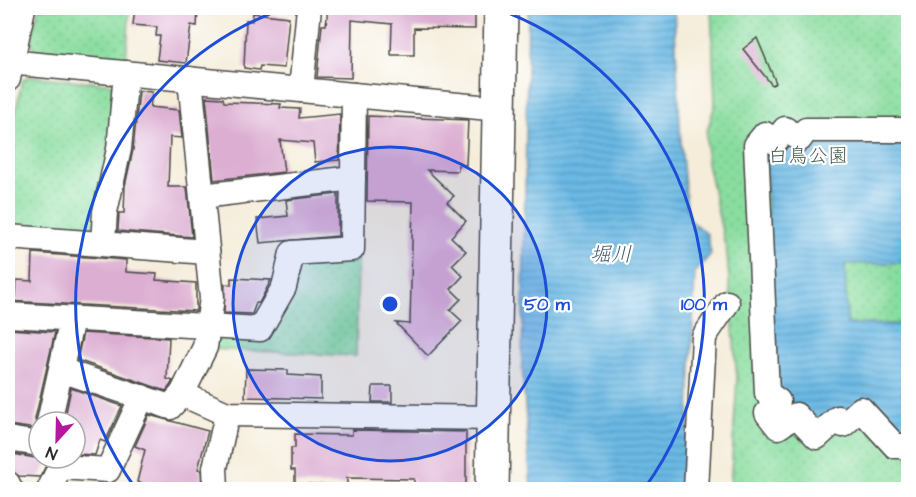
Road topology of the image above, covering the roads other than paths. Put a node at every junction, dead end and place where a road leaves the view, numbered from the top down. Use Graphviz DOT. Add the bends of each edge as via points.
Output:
graph roads {
  1 [pos="23,8"];
  2 [pos="309,8"];
  3 [pos="501,8"];
  4 [pos="9,68"];
  5 [pos="126,73"];
  6 [pos="190,79"];
  7 [pos="301,90"];
  8 [pos="354,95"];
  9 [pos="500,109"];
  10 [pos="909,130"];
  11 [pos="353,178"];
  12 [pos="202,196"];
  13 [pos="8,237"];
  14 [pos="103,243"];
  15 [pos="207,252"];
  16 [pos="728,303"];
  17 [pos="8,315"];
  18 [pos="72,319"];
  19 [pos="208,327"];
  20 [pos="62,370"];
  21 [pos="182,394"];
  22 [pos="142,397"];
  23 [pos="52,410"];
  24 [pos="227,414"];
  25 [pos="494,418"];
  26 [pos="8,439"];
  27 [pos="27,442"];
  28 [pos="909,446"];
  29 [pos="66,471"];
  30 [pos="8,484"];
  31 [pos="11,489"];
  32 [pos="49,489"];
  33 [pos="216,489"];
  34 [pos="492,489"];
  35 [pos="696,489"];
  1 -- 4 [label="street"];
  2 -- 7 [label="street"];
  3 -- 9 [label="street"];
  4 -- 5 [label="street"];
  5 -- 6 [label="street"];
  5 -- 14 [label="street" via="119,149 105,212"];
  6 -- 7 [label="street"];
  6 -- 12 [label="street"];
  7 -- 8 [label="street"];
  8 -- 9 [label="street"];
  8 -- 11 [label="street"];
  9 -- 25 [label="street"];
  10 -- 28 [label="street" via="806,130 800,139 785,129 775,142 765,134 756,145 767,393 778,401 767,413 778,427 796,415 817,437 838,418 843,425 861,409 895,446"];
  11 -- 12 [label="street"];
  11 -- 19 [label="street" via="352,249 292,253 284,287 260,329"];
  12 -- 15 [label="street"];
  13 -- 14 [label="street"];
  14 -- 15 [label="street"];
  15 -- 19 [label="street" via="212,298"];
  16 -- 35 [label="street" via="704,336"];
  17 -- 18 [label="street"];
  18 -- 19 [label="street"];
  18 -- 20 [label="street"];
  19 -- 21 [label="street" via="205,347"];
  20 -- 22 [label="street"];
  20 -- 23 [label="street"];
  21 -- 22 [label="street" via="170,407"];
  21 -- 24 [label="street"];
  22 -- 29 [label="street" via="108,470"];
  24 -- 25 [label="street"];
  24 -- 33 [label="street" via="215,468"];
  25 -- 34 [label="street"];
  26 -- 27 [label="street"];
  29 -- 32 [label="street"];
  30 -- 31 [label="street"];
}
